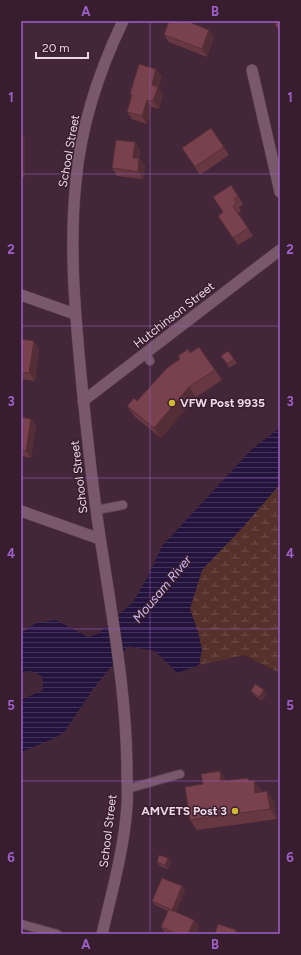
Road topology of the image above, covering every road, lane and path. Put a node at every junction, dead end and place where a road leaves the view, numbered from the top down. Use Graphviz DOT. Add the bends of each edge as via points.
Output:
graph roads {
  1 [pos="123,21"];
  2 [pos="252,70"];
  3 [pos="280,192"];
  4 [pos="280,250"];
  5 [pos="21,296"];
  6 [pos="75,314"];
  7 [pos="84,401"];
  8 [pos="122,505"];
  9 [pos="96,510"];
  10 [pos="21,511"];
  11 [pos="100,539"];
  12 [pos="180,774"];
  13 [pos="127,789"];
  14 [pos="21,924"];
  15 [pos="57,934"];
  16 [pos="102,934"];
  1 -- 6 [label="street, School Street" via="110,48 82,139 73,221"];
  2 -- 3 [label="street"];
  4 -- 7 [label="street, Hutchinson Street" via="147,357"];
  5 -- 6 [label="street"];
  6 -- 7 [label="street, School Street"];
  7 -- 9 [label="street, School Street"];
  8 -- 9 [label="lane"];
  9 -- 11 [label="street, School Street"];
  10 -- 11 [label="street"];
  11 -- 13 [label="street, School Street" via="123,692"];
  12 -- 13 [label="lane"];
  13 -- 16 [label="street, School Street" via="127,807 118,866"];
  14 -- 15 [label="lane"];
}
